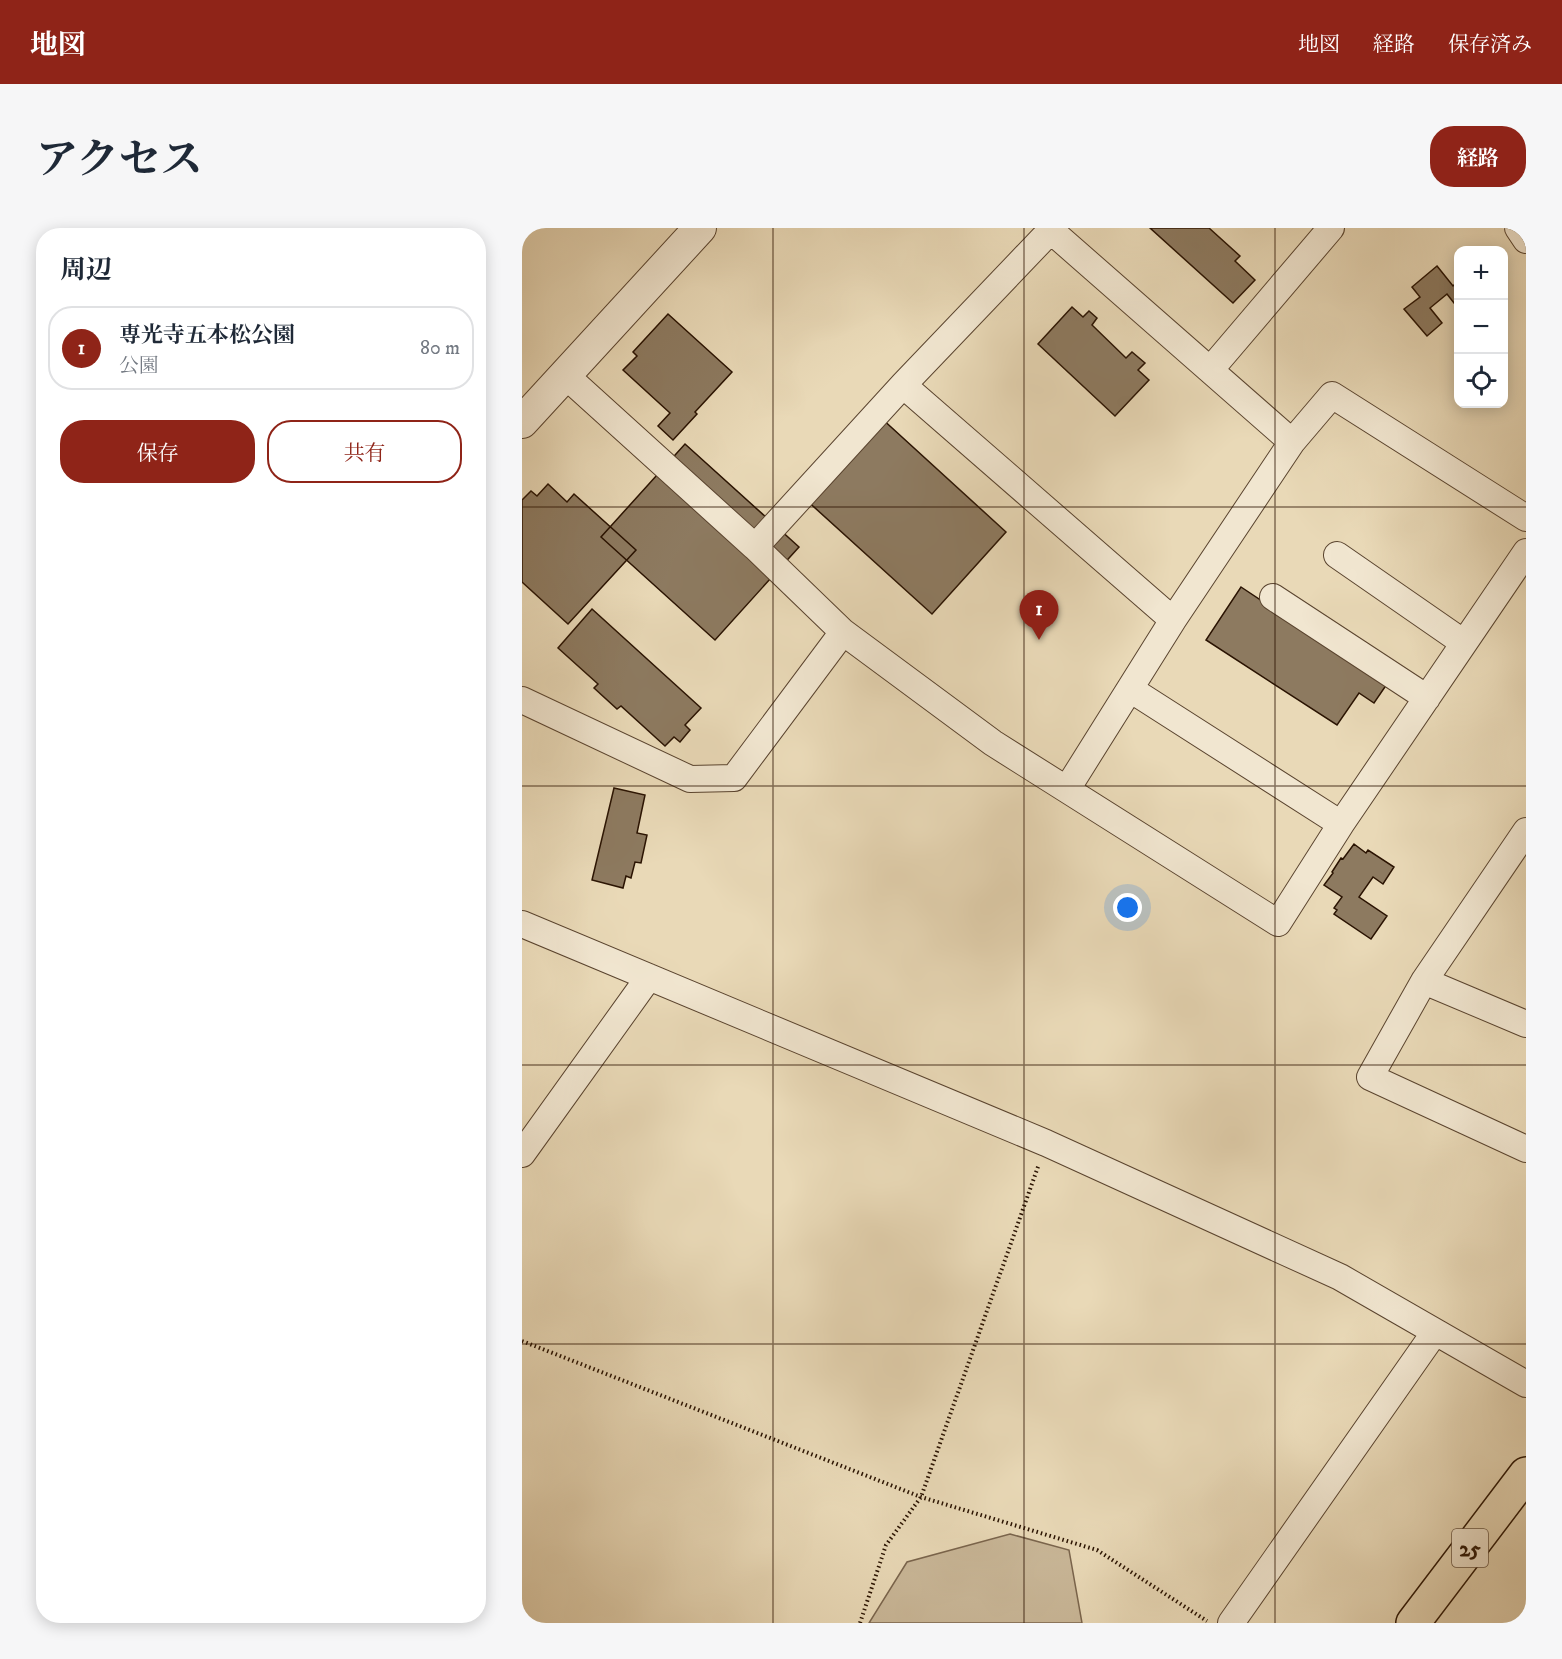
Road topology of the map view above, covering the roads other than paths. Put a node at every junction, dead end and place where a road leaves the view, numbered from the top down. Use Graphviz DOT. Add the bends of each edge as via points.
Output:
graph roads {
  1 [pos="700,228"];
  2 [pos="1331,228"];
  3 [pos="1518,228"];
  4 [pos="1050,229"];
  5 [pos="1526,240"];
  6 [pos="1211,369"];
  7 [pos="565,375"];
  8 [pos="903,385"];
  9 [pos="522,422"];
  10 [pos="1292,442"];
  11 [pos="1526,518"];
  12 [pos="756,548"];
  13 [pos="1526,552"];
  14 [pos="1336,555"];
  15 [pos="1273,597"];
  16 [pos="1173,620"];
  17 [pos="843,632"];
  18 [pos="1464,643"];
  19 [pos="1130,689"];
  20 [pos="1427,698"];
  21 [pos="522,700"];
  22 [pos="1067,789"];
  23 [pos="1341,824"];
  24 [pos="1526,831"];
  25 [pos="522,924"];
  26 [pos="649,977"];
  27 [pos="1424,981"];
  28 [pos="1526,1024"];
  29 [pos="1526,1149"];
  30 [pos="522,1154"];
  31 [pos="1435,1332"];
  32 [pos="1526,1384"];
  33 [pos="1526,1474"];
  34 [pos="1231,1623"];
  35 [pos="1413,1623"];
  1 -- 7 [label="street"];
  2 -- 6 [label="street"];
  3 -- 5 [label="street"];
  4 -- 6 [label="street"];
  4 -- 8 [label="street"];
  6 -- 10 [label="street"];
  7 -- 9 [label="street"];
  7 -- 12 [label="street"];
  8 -- 12 [label="street"];
  8 -- 16 [label="street"];
  10 -- 11 [label="street" via="1332,395"];
  10 -- 16 [label="street"];
  12 -- 17 [label="street"];
  13 -- 18 [label="street"];
  14 -- 18 [label="street"];
  15 -- 20 [label="street"];
  16 -- 19 [label="street"];
  17 -- 21 [label="street" via="734,778 690,779"];
  17 -- 22 [label="street" via="993,743"];
  18 -- 20 [label="street"];
  19 -- 22 [label="street"];
  19 -- 23 [label="street"];
  20 -- 23 [label="street"];
  22 -- 23 [label="street" via="1278,923"];
  24 -- 27 [label="street"];
  25 -- 26 [label="street"];
  26 -- 30 [label="street"];
  26 -- 31 [label="street" via="1046,1143 1340,1276"];
  27 -- 28 [label="street"];
  27 -- 29 [label="street" via="1370,1077"];
  31 -- 32 [label="street"];
  31 -- 34 [label="street"];
  33 -- 35 [label="main road, 25"];
}
